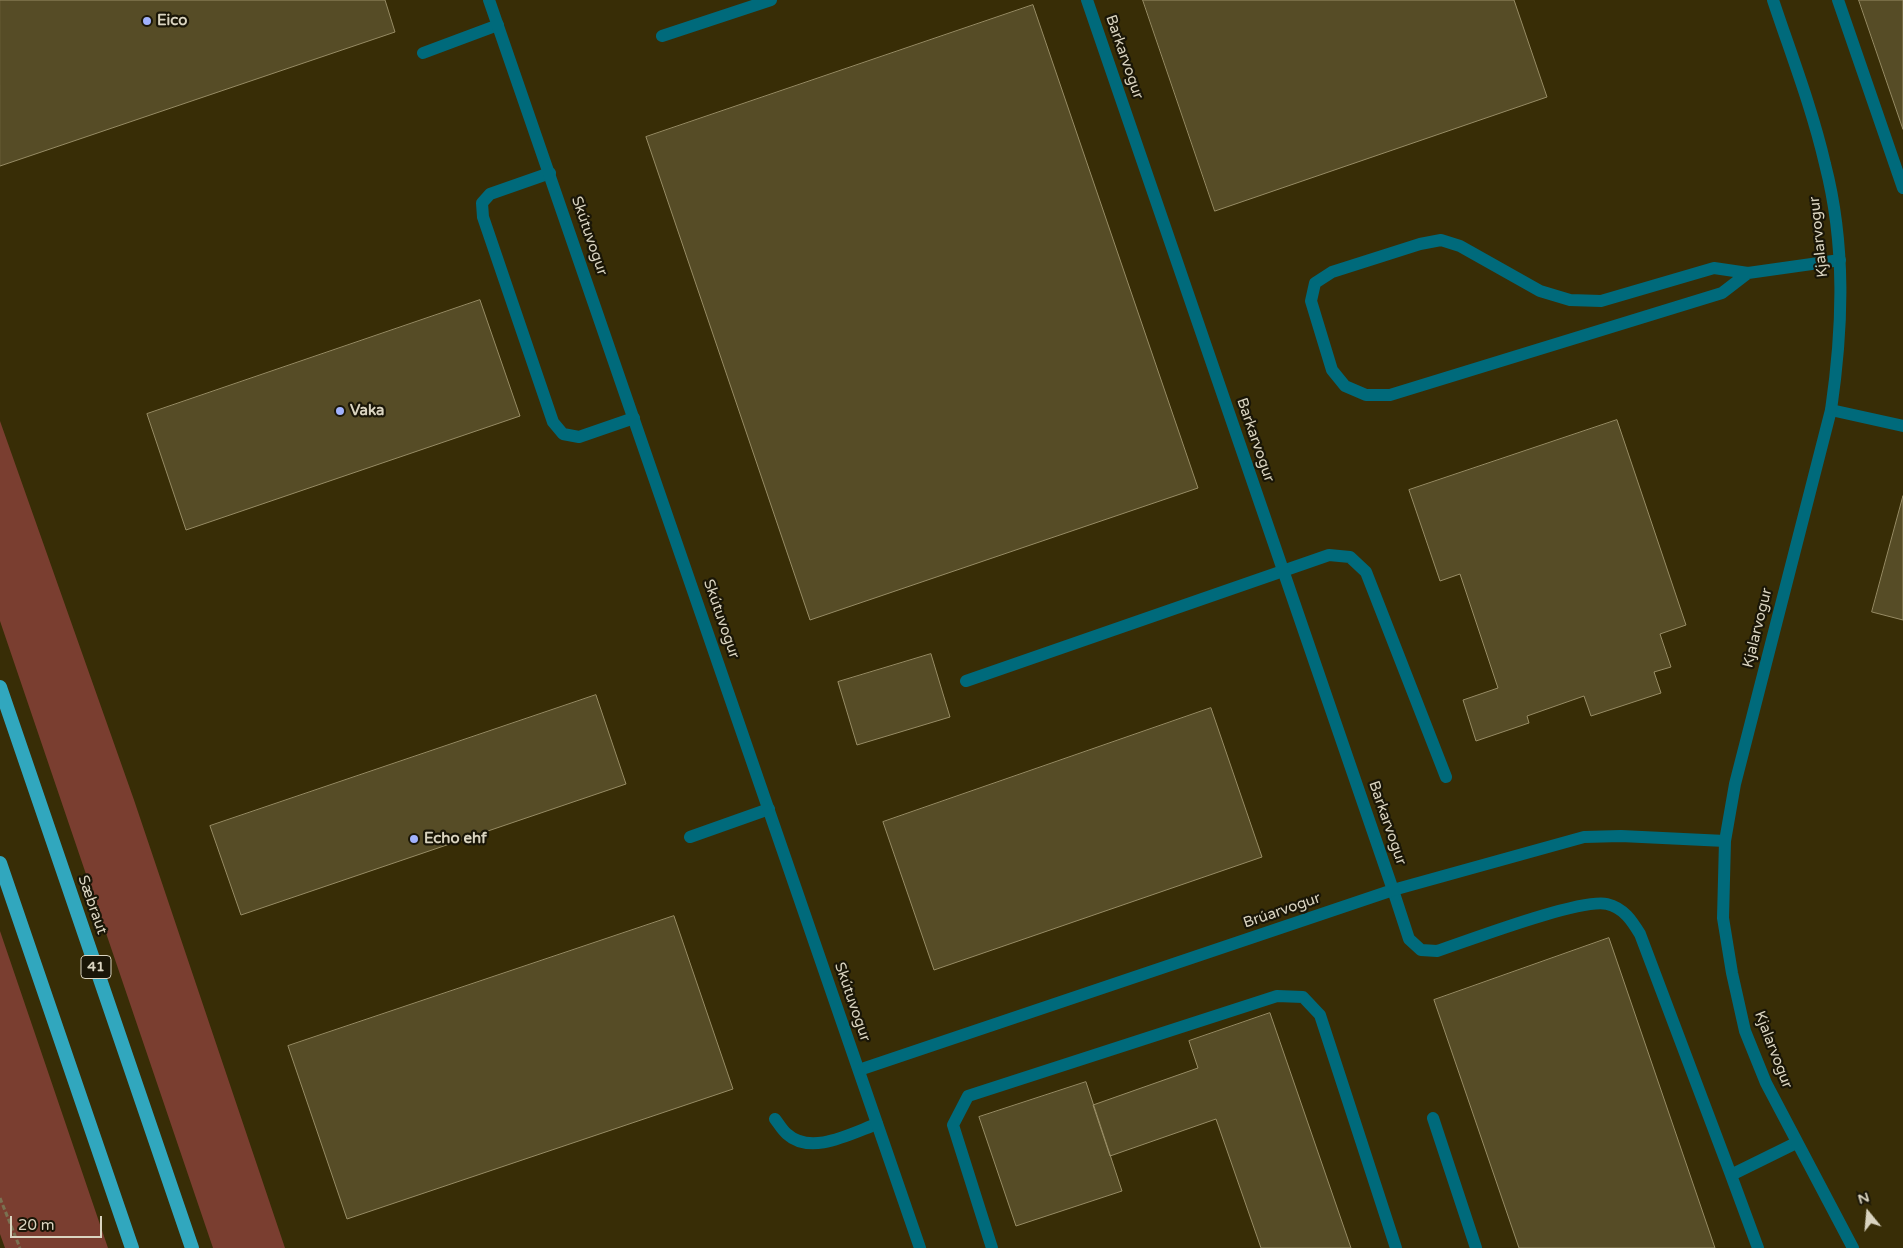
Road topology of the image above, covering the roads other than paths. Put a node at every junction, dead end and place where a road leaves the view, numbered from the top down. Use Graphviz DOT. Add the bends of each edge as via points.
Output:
graph roads {
  1 [pos="489,0"];
  2 [pos="771,0"];
  3 [pos="1087,0"];
  4 [pos="1773,0"];
  5 [pos="1838,0"];
  6 [pos="498,25"];
  7 [pos="662,36"];
  8 [pos="422,53"];
  9 [pos="550,174"];
  10 [pos="1903,188"];
  11 [pos="1840,260"];
  12 [pos="1748,273"];
  13 [pos="1831,410"];
  14 [pos="634,418"];
  15 [pos="1903,426"];
  16 [pos="1283,571"];
  17 [pos="966,681"];
  18 [pos="0,687"];
  19 [pos="1446,777"];
  20 [pos="769,809"];
  21 [pos="690,837"];
  22 [pos="1725,841"];
  23 [pos="0,863"];
  24 [pos="1393,890"];
  25 [pos="859,1070"];
  26 [pos="1434,1118"];
  27 [pos="775,1119"];
  28 [pos="877,1124"];
  29 [pos="1796,1143"];
  30 [pos="1731,1175"];
  31 [pos="132,1248"];
  32 [pos="192,1248"];
  33 [pos="920,1248"];
  34 [pos="992,1248"];
  35 [pos="1396,1248"];
  36 [pos="1476,1248"];
  37 [pos="1758,1248"];
  38 [pos="1853,1248"];
  1 -- 6 [label="street, Skútuvogur"];
  2 -- 7 [label="street"];
  3 -- 16 [label="street, Barkarvogur"];
  4 -- 11 [label="street, Kjalarvogur" via="1814,119 1826,165"];
  5 -- 10 [label="street"];
  6 -- 8 [label="street"];
  6 -- 9 [label="street, Skútuvogur"];
  9 -- 14 [label="street, Skútuvogur"];
  9 -- 14 [label="street" via="490,194 482,203 483,217 553,422 563,434 579,437"];
  11 -- 12 [label="street"];
  11 -- 13 [label="street, Kjalarvogur" via="1838,360"];
  12 -- 12 [label="street" via="1714,268 1601,301 1570,300 1540,291 1460,246 1442,240 1332,272 1315,283 1310,301 1332,370 1345,386 1366,395 1390,395 1722,293"];
  13 -- 15 [label="street"];
  13 -- 22 [label="street, Kjalarvogur" via="1735,784"];
  14 -- 20 [label="street, Skútuvogur"];
  16 -- 17 [label="street"];
  16 -- 19 [label="street" via="1329,555 1350,557 1366,572"];
  16 -- 24 [label="street, Barkarvogur"];
  18 -- 32 [label="highway, Sæbraut / 41"];
  20 -- 21 [label="street"];
  20 -- 25 [label="street, Skútuvogur"];
  22 -- 24 [label="street, Brúarvogur" via="1584,837"];
  22 -- 29 [label="street, Kjalarvogur" via="1723,918 1745,1031"];
  23 -- 31 [label="highway"];
  24 -- 25 [label="street, Brúarvogur"];
  24 -- 30 [label="street, Barkarvogur" via="1409,939 1420,950 1437,951 1581,905 1607,904 1628,914 1640,934"];
  25 -- 28 [label="street, Skútuvogur"];
  26 -- 36 [label="street"];
  27 -- 28 [label="street" via="788,1135 806,1144 825,1142"];
  28 -- 33 [label="street, Skútuvogur"];
  29 -- 30 [label="street"];
  29 -- 38 [label="street, Kjalarvogur"];
  30 -- 37 [label="street, Barkarvogur"];
  34 -- 35 [label="street" via="953,1125 968,1096 1276,996 1303,997 1320,1016"];
}
